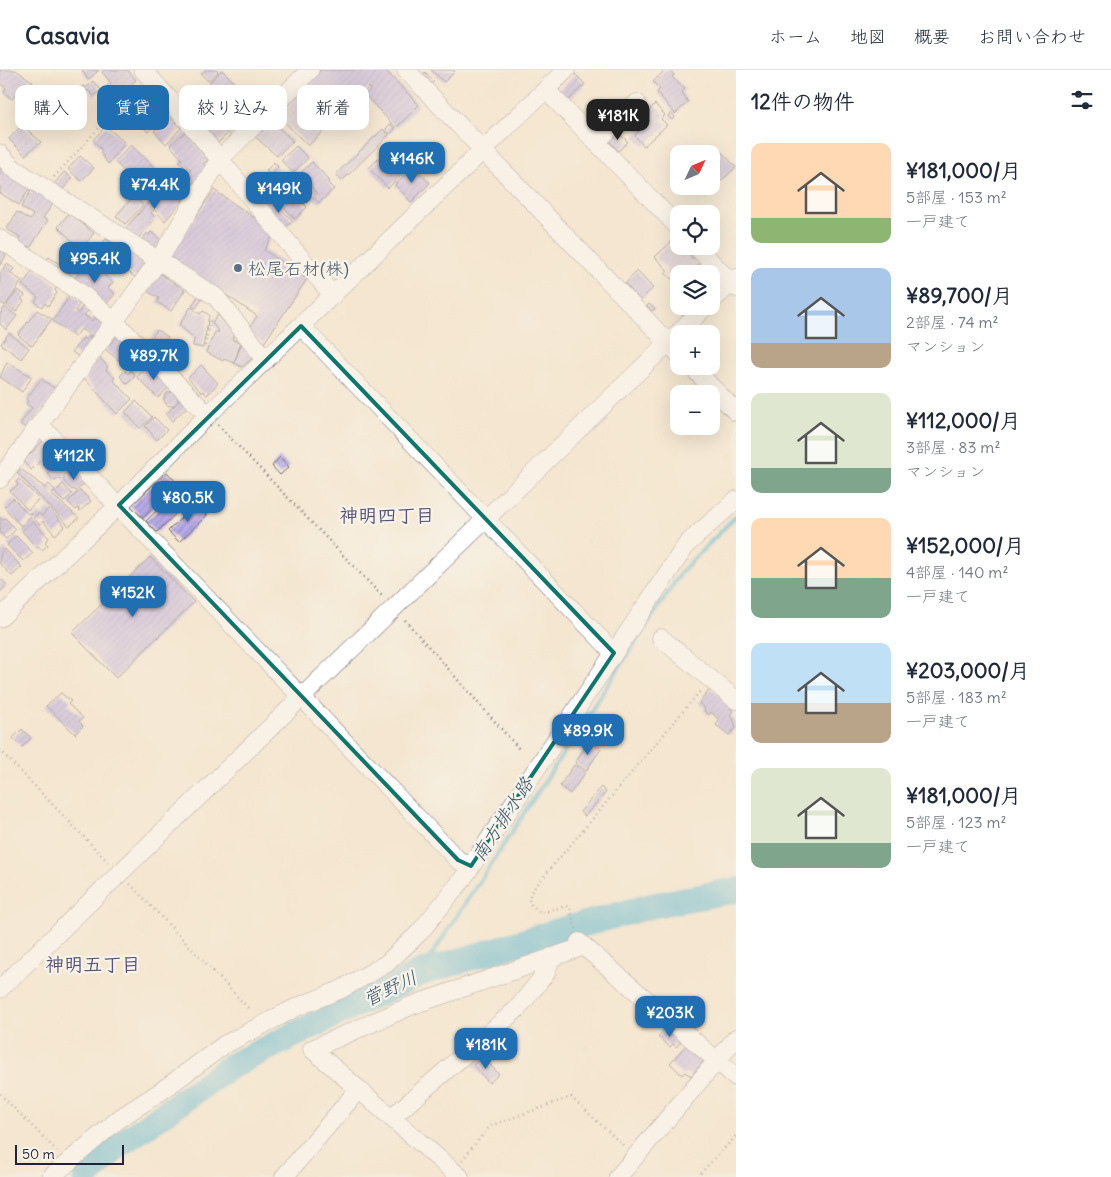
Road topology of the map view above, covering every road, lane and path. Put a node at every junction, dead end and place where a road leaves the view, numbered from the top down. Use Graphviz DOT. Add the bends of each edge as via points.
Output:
graph roads {
  1 [pos="310,70"];
  2 [pos="406,70"];
  3 [pos="566,70"];
  4 [pos="145,73"];
  5 [pos="546,90"];
  6 [pos="637,103"];
  7 [pos="596,142"];
  8 [pos="483,151"];
  9 [pos="0,154"];
  10 [pos="219,160"];
  11 [pos="44,188"];
  12 [pos="670,219"];
  13 [pos="0,239"];
  14 [pos="705,255"];
  15 [pos="159,260"];
  16 [pos="734,283"];
  17 [pos="333,295"];
  18 [pos="720,295"];
  19 [pos="216,297"];
  20 [pos="699,315"];
  21 [pos="115,322"];
  22 [pos="692,325"];
  23 [pos="301,326"];
  24 [pos="670,344"];
  25 [pos="205,346"];
  26 [pos="670,352"];
  27 [pos="266,360"];
  28 [pos="700,375"];
  29 [pos="736,412"];
  30 [pos="208,415"];
  31 [pos="40,425"];
  32 [pos="1,475"];
  33 [pos="736,500"];
  34 [pos="119,505"];
  35 [pos="487,520"];
  36 [pos="394,608"];
  37 [pos="0,618"];
  38 [pos="661,638"];
  39 [pos="614,653"];
  40 [pos="710,678"];
  41 [pos="303,698"];
  42 [pos="736,700"];
  43 [pos="0,750"];
  44 [pos="520,750"];
  45 [pos="471,866"];
  46 [pos="119,873"];
  47 [pos="581,944"];
  48 [pos="552,957"];
  49 [pos="0,989"];
  50 [pos="250,1010"];
  51 [pos="736,1038"];
  52 [pos="717,1061"];
  53 [pos="736,1077"];
  54 [pos="358,1090"];
  55 [pos="0,1094"];
  56 [pos="391,1118"];
  57 [pos="736,1136"];
  58 [pos="58,1153"];
  59 [pos="635,1156"];
  60 [pos="457,1174"];
  61 [pos="52,1177"];
  62 [pos="284,1177"];
  63 [pos="618,1177"];
  64 [pos="697,1177"];
  1 -- 10 [label="street"];
  2 -- 8 [label="street"];
  3 -- 5 [label="street"];
  4 -- 10 [label="street"];
  4 -- 11 [label="path"];
  5 -- 7 [label="street"];
  5 -- 8 [label="street"];
  6 -- 7 [label="street"];
  7 -- 12 [label="street"];
  8 -- 17 [label="street"];
  8 -- 24 [label="street"];
  9 -- 11 [label="street" via="13,168"];
  10 -- 15 [label="street"];
  10 -- 17 [label="street" via="295,254"];
  11 -- 15 [label="street"];
  13 -- 21 [label="street" via="81,293"];
  14 -- 16 [label="street"];
  15 -- 19 [label="street"];
  15 -- 21 [label="street"];
  16 -- 18 [label="street"];
  17 -- 23 [label="street"];
  19 -- 25 [label="path"];
  19 -- 27 [label="street"];
  20 -- 22 [label="street"];
  21 -- 30 [label="street"];
  21 -- 31 [label="street"];
  23 -- 27 [label="street"];
  23 -- 35 [label="street"];
  26 -- 35 [label="street"];
  27 -- 30 [label="street"];
  28 -- 29 [label="street"];
  30 -- 34 [label="street"];
  30 -- 36 [label="path"];
  31 -- 32 [label="street"];
  31 -- 34 [label="street"];
  33 -- 39 [label="street" via="687,544"];
  34 -- 37 [label="street"];
  34 -- 41 [label="street"];
  35 -- 36 [label="street"];
  35 -- 39 [label="street"];
  36 -- 41 [label="street"];
  36 -- 44 [label="path"];
  38 -- 40 [label="street"];
  39 -- 45 [label="street"];
  40 -- 42 [label="street"];
  40 -- 47 [label="path" via="530,894 529,903 541,913 566,906 570,908"];
  41 -- 45 [label="street" via="458,860"];
  41 -- 46 [label="street"];
  43 -- 46 [label="path"];
  45 -- 61 [label="street" via="419,933 386,964 340,990 297,1007 224,1045 120,1118"];
  46 -- 49 [label="street"];
  46 -- 50 [label="path"];
  47 -- 48 [label="street"];
  47 -- 52 [label="street"];
  48 -- 54 [label="street" via="413,1005 312,1049"];
  48 -- 56 [label="street" via="546,973 516,1009"];
  51 -- 52 [label="street"];
  52 -- 53 [label="street"];
  52 -- 59 [label="street"];
  54 -- 56 [label="street"];
  54 -- 62 [label="street"];
  55 -- 58 [label="path"];
  56 -- 60 [label="street"];
  57 -- 64 [label="path"];
  59 -- 60 [label="path" via="571,1097 490,1126"];
  59 -- 63 [label="street"];
}
